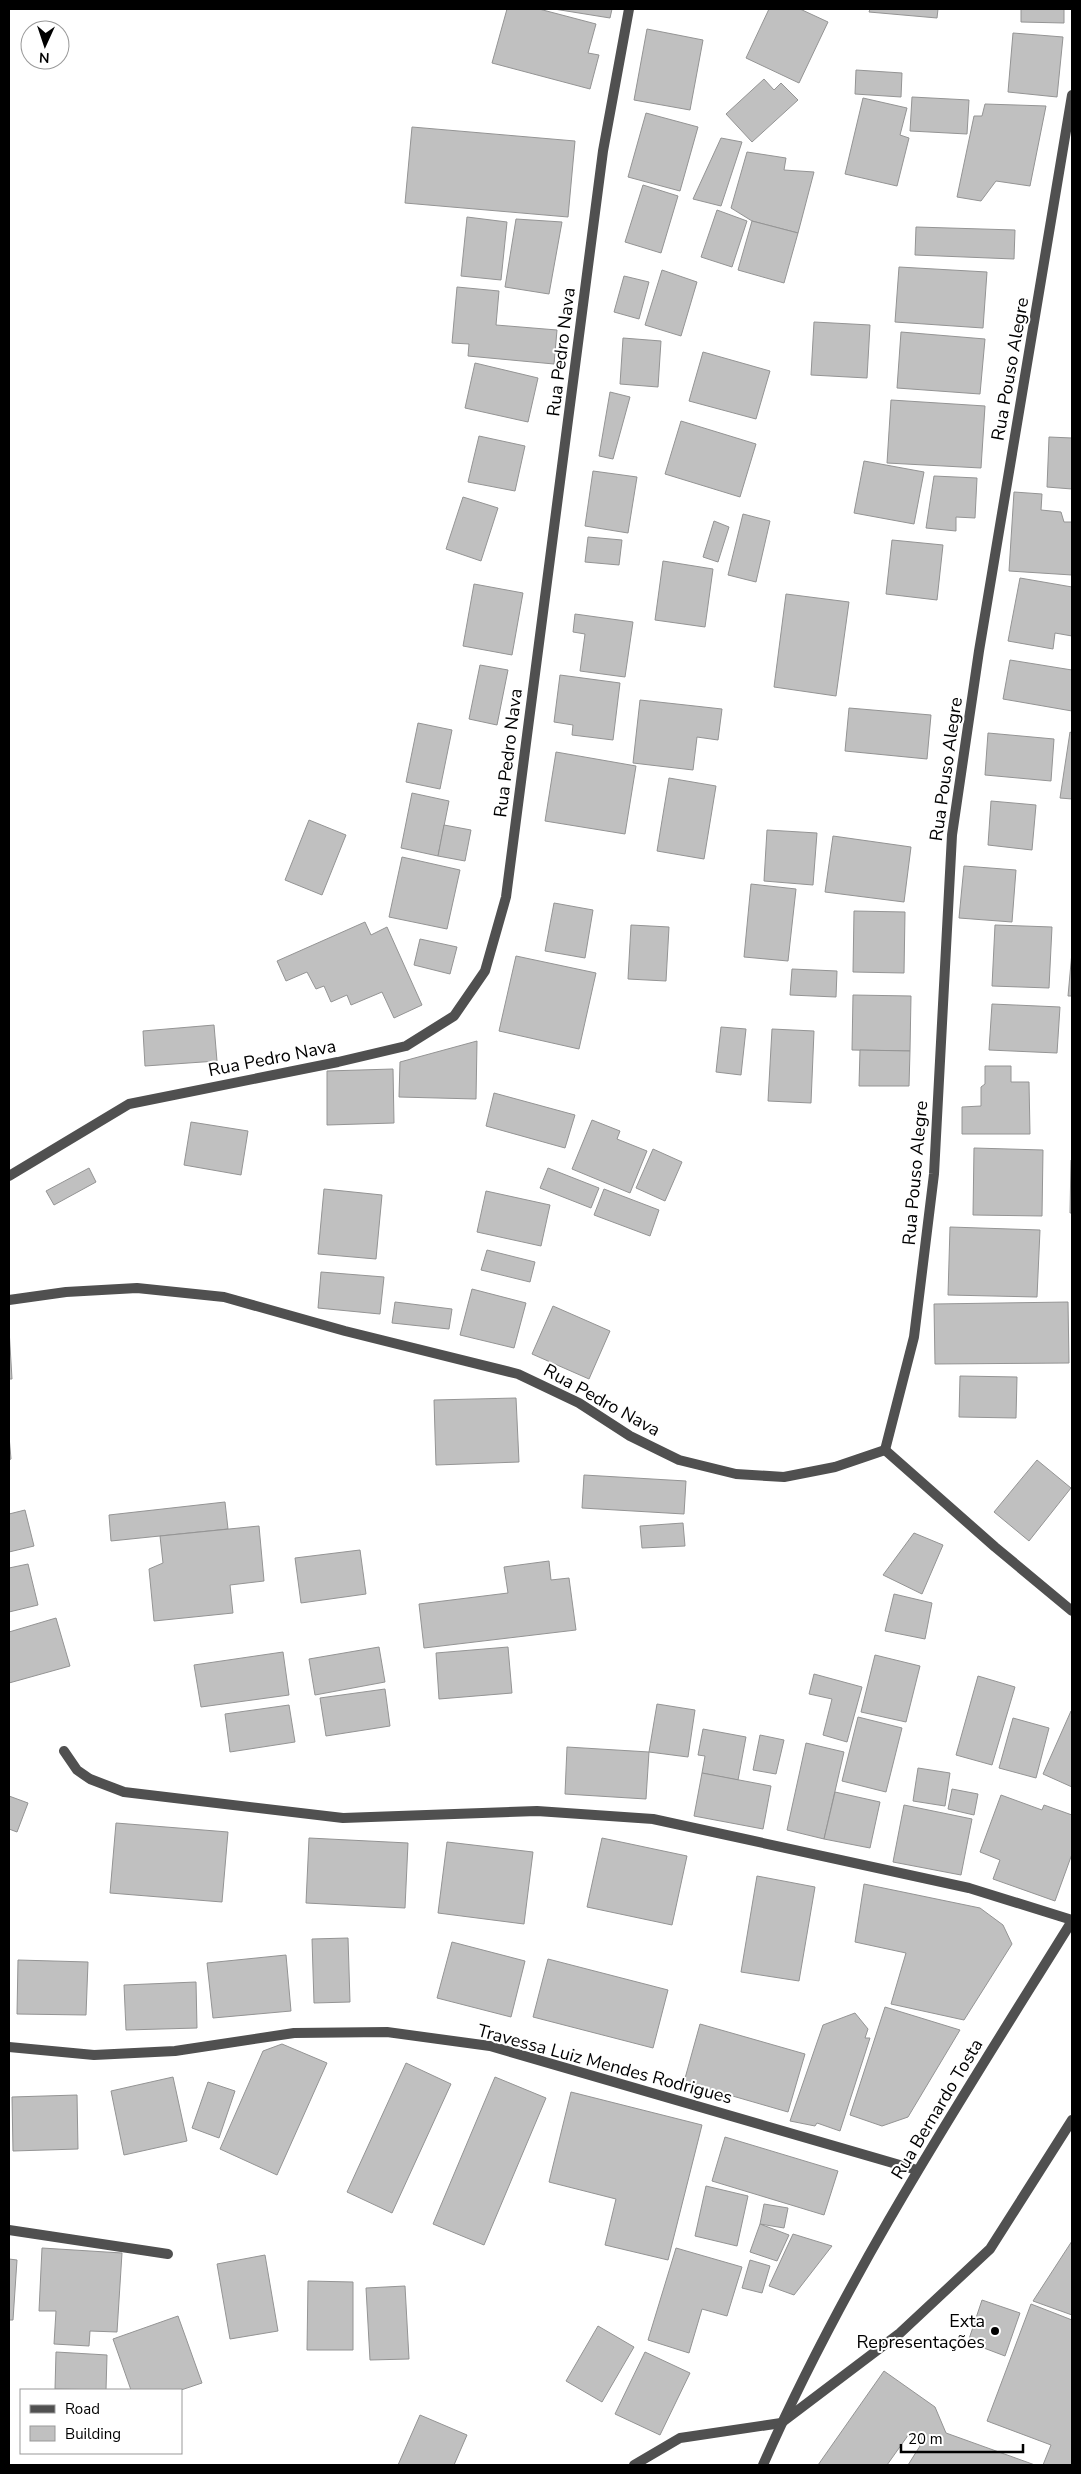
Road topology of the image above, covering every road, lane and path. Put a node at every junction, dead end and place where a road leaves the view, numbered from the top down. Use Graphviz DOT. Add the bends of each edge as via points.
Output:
graph roads {
  1 [pos="628,9"];
  2 [pos="1072,95"];
  3 [pos="9,1176"];
  4 [pos="9,1300"];
  5 [pos="885,1450"];
  6 [pos="1072,1611"];
  7 [pos="64,1751"];
  8 [pos="1072,1920"];
  9 [pos="9,2047"];
  10 [pos="1072,2120"];
  11 [pos="917,2170"];
  12 [pos="9,2230"];
  13 [pos="168,2254"];
  14 [pos="782,2423"];
  15 [pos="634,2465"];
  16 [pos="763,2465"];
  1 -- 3 [label="street, Rua Pedro Nava" via="603,151 506,897 485,971 454,1016 406,1046 129,1104"];
  2 -- 5 [label="street, Rua Pouso Alegre" via="979,651 952,835 934,1174 914,1337"];
  4 -- 5 [label="street, Rua Pedro Nava" via="66,1292 137,1288 224,1297 346,1332 518,1374 579,1403 630,1436 679,1460 736,1474 784,1477 835,1468"];
  5 -- 6 [label="street"];
  7 -- 8 [label="street" via="76,1770 124,1792 333,1817 431,1817 537,1811 653,1819 969,1888"];
  8 -- 11 [label="street, Rua Bernardo Tosta"];
  9 -- 11 [label="street, Travessa Luiz Mendes Rodrigues" via="94,2055 175,2051 294,2033 378,2032 490,2046"];
  10 -- 14 [label="street" via="990,2249 900,2333"];
  11 -- 14 [label="street, Rua Bernardo Tosta" via="834,2317"];
  12 -- 13 [label="street"];
  14 -- 15 [label="street" via="680,2438"];
  14 -- 16 [label="street, Rua Bernardo Tosta"];
}
